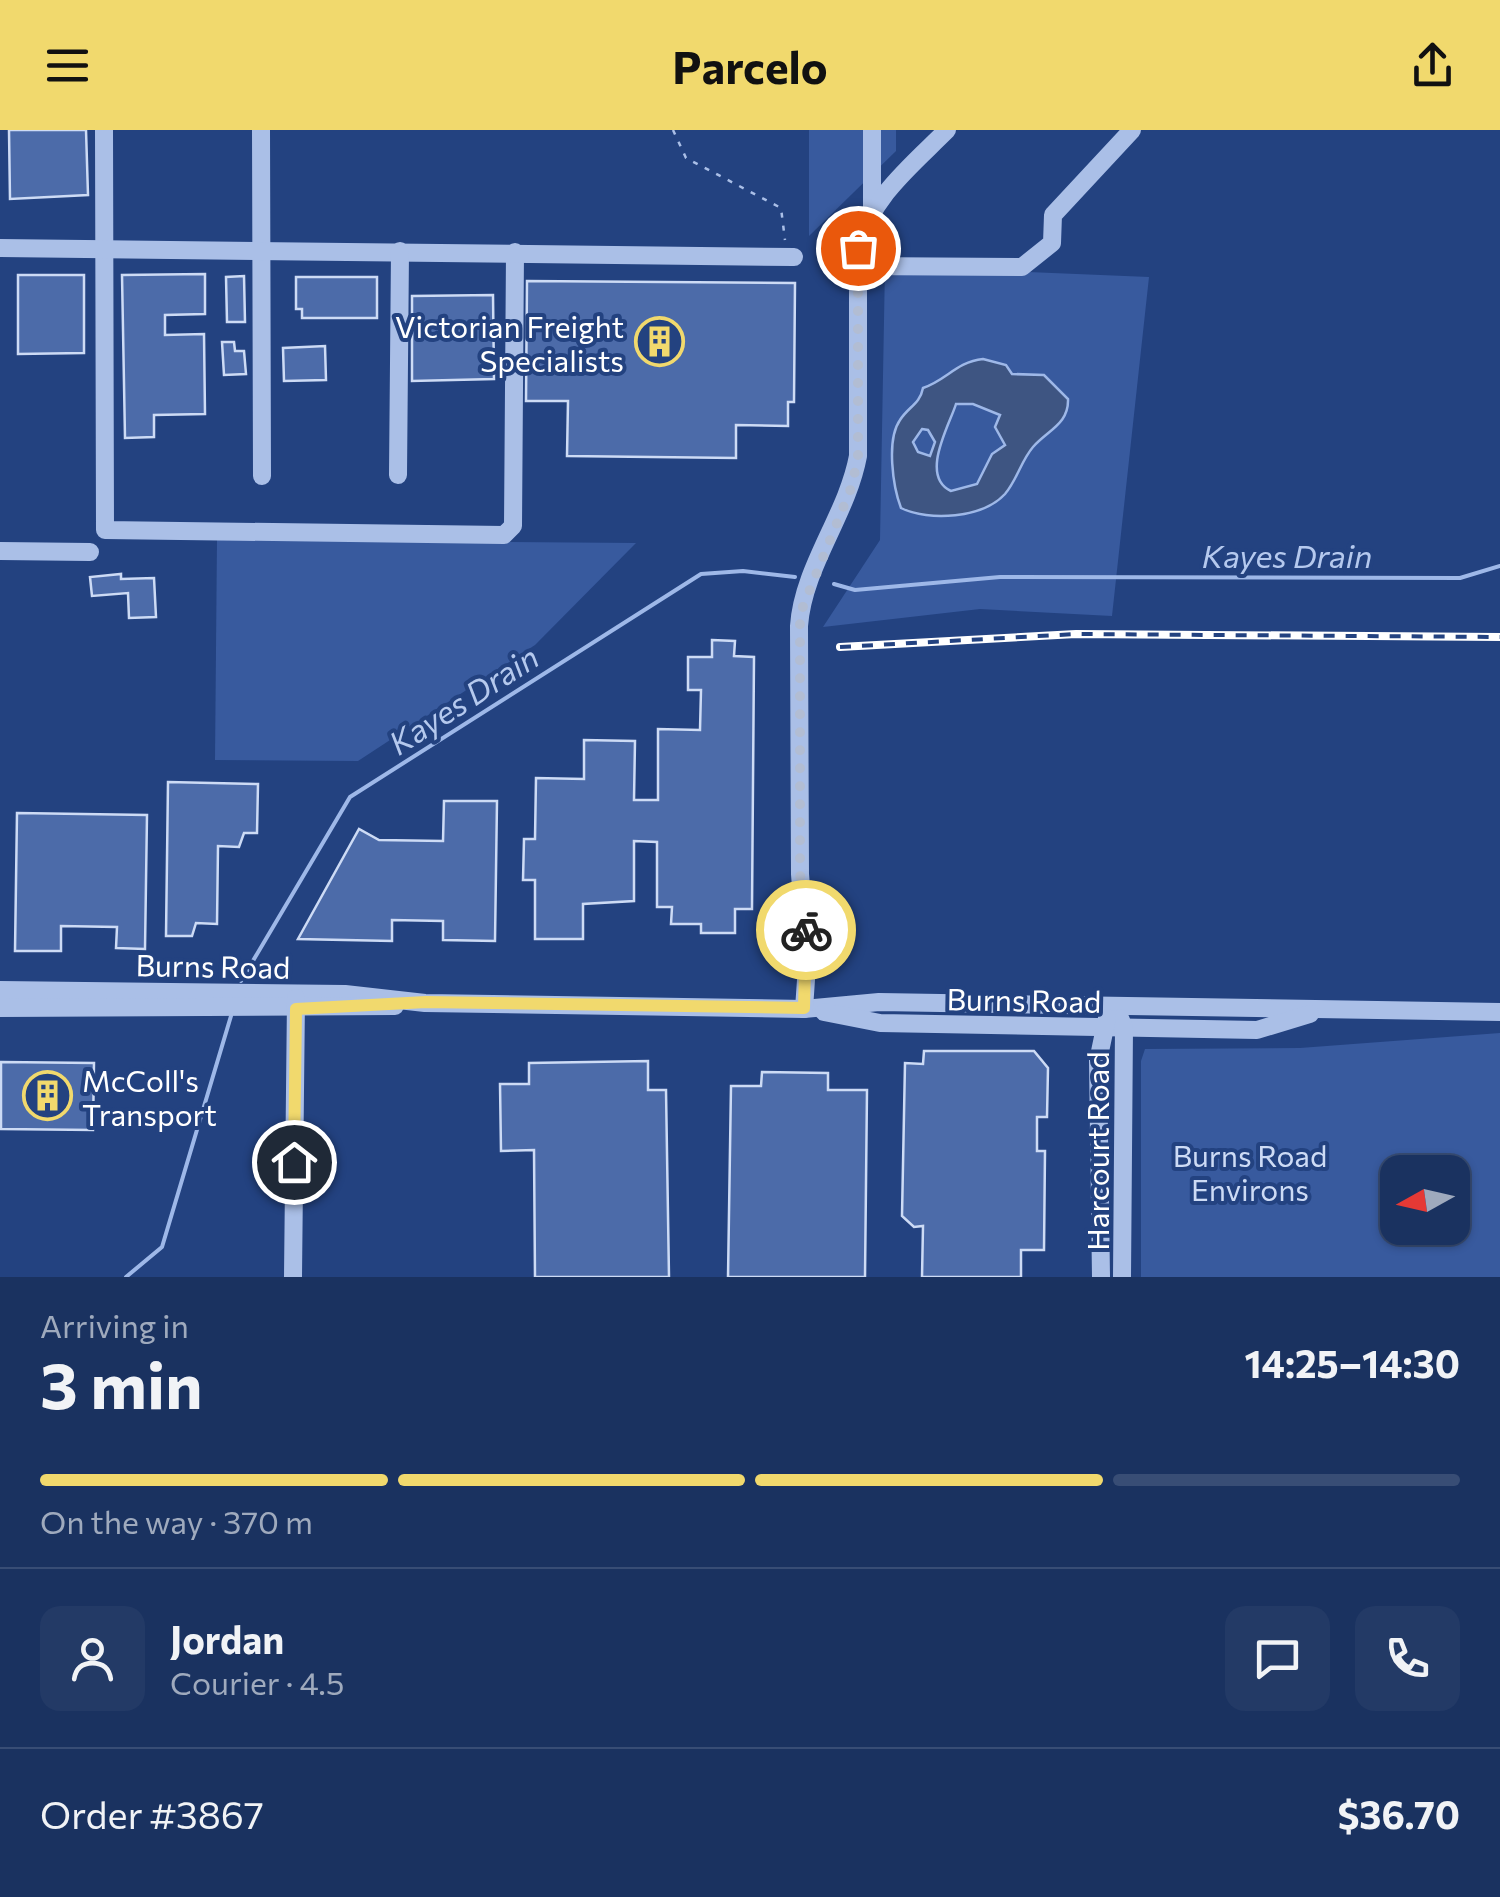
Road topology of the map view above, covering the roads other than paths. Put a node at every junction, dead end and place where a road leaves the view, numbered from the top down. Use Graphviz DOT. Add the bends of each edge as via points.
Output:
graph roads {
  1 [pos="104,130"];
  2 [pos="260,130"];
  3 [pos="872,130"];
  4 [pos="947,130"];
  5 [pos="1132,130"];
  6 [pos="872,210"];
  7 [pos="0,248"];
  8 [pos="102,249"];
  9 [pos="259,250"];
  10 [pos="400,252"];
  11 [pos="515,252"];
  12 [pos="790,257"];
  13 [pos="856,266"];
  14 [pos="262,476"];
  15 [pos="398,476"];
  16 [pos="0,551"];
  17 [pos="90,552"];
  18 [pos="0,990"];
  19 [pos="296,1001"];
  20 [pos="1114,1004"];
  21 [pos="0,1008"];
  22 [pos="804,1008"];
  23 [pos="1318,1012"];
  24 [pos="1500,1012"];
  25 [pos="1102,1028"];
  26 [pos="1124,1028"];
  27 [pos="293,1277"];
  28 [pos="1100,1277"];
  29 [pos="1122,1277"];
  1 -- 8 [label="street"];
  2 -- 9 [label="street"];
  3 -- 6 [label="street"];
  4 -- 6 [label="street"];
  5 -- 13 [label="street" via="1052,215 1052,243 1022,267"];
  6 -- 13 [label="street"];
  7 -- 8 [label="street"];
  8 -- 9 [label="street"];
  8 -- 11 [label="street" via="105,530 504,535 514,526"];
  9 -- 10 [label="street"];
  9 -- 14 [label="street"];
  10 -- 11 [label="street"];
  10 -- 15 [label="street"];
  11 -- 12 [label="street"];
  13 -- 22 [label="street" via="858,456 800,614"];
  16 -- 17 [label="street"];
  18 -- 19 [label="street, Burns Road"];
  19 -- 21 [label="street, Burns Road"];
  19 -- 22 [label="street, Burns Road"];
  19 -- 27 [label="street"];
  20 -- 22 [label="street, Burns Road" via="879,1002"];
  20 -- 23 [label="street, Burns Road"];
  20 -- 25 [label="street, Harcourt Road"];
  20 -- 26 [label="street, Harcourt Road"];
  22 -- 25 [label="street, Burns Road" via="880,1024"];
  23 -- 24 [label="street"];
  23 -- 26 [label="street, Burns Road" via="1258,1030"];
  25 -- 26 [label="street, Burns Road"];
  25 -- 28 [label="street, Harcourt Road"];
  26 -- 29 [label="street, Harcourt Road"];
}
